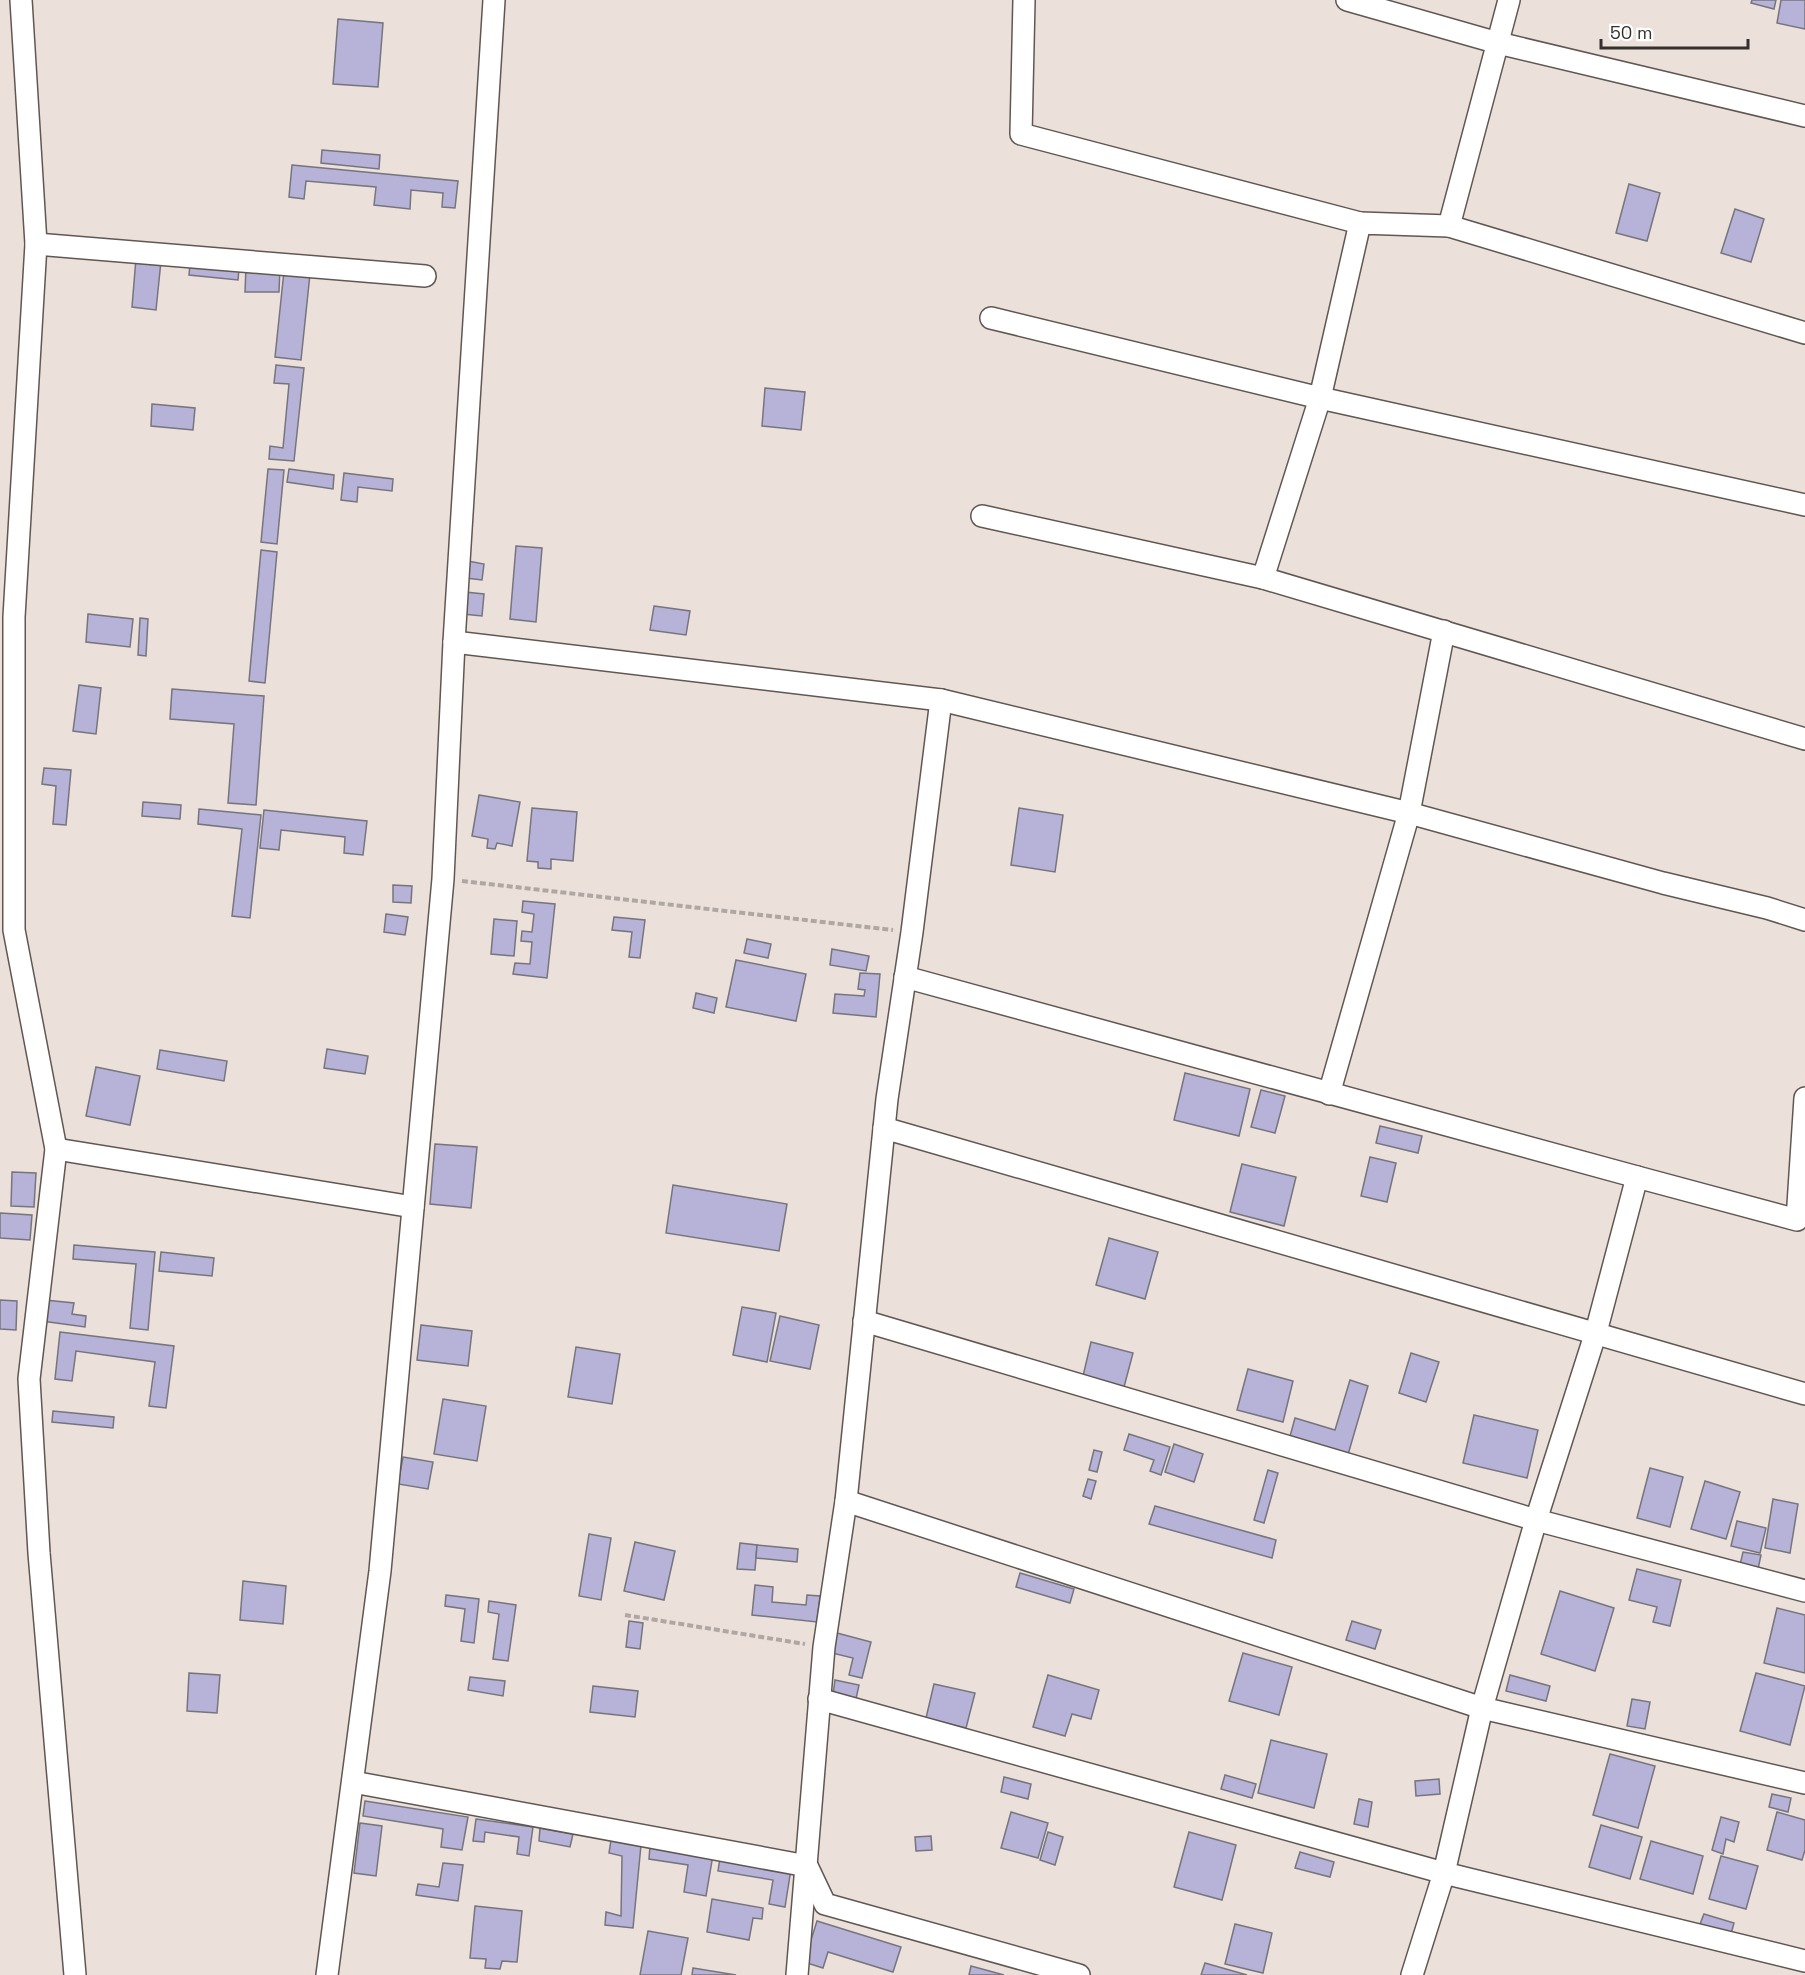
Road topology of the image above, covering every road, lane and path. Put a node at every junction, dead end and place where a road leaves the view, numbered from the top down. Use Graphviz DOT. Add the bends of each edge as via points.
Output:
graph roads {
  1 [pos="21,0"];
  2 [pos="494,0"];
  3 [pos="1024,0"];
  4 [pos="1347,0"];
  5 [pos="1509,0"];
  6 [pos="1498,43"];
  7 [pos="1805,116"];
  8 [pos="1360,223"];
  9 [pos="1449,226"];
  10 [pos="36,244"];
  11 [pos="425,276"];
  12 [pos="991,318"];
  13 [pos="1805,333"];
  14 [pos="1320,398"];
  15 [pos="1805,506"];
  16 [pos="982,516"];
  17 [pos="1263,578"];
  18 [pos="1444,632"];
  19 [pos="454,642"];
  20 [pos="7,691"];
  21 [pos="941,700"];
  22 [pos="1805,739"];
  23 [pos="1409,813"];
  24 [pos="444,879"];
  25 [pos="1805,920"];
  26 [pos="912,932"];
  27 [pos="905,977"];
  28 [pos="1329,1094"];
  29 [pos="1805,1098"];
  30 [pos="884,1128"];
  31 [pos="56,1149"];
  32 [pos="1636,1178"];
  33 [pos="1801,1207"];
  34 [pos="413,1208"];
  35 [pos="864,1320"];
  36 [pos="1596,1332"];
  37 [pos="1805,1394"];
  38 [pos="846,1501"];
  39 [pos="1536,1520"];
  40 [pos="1805,1591"];
  41 [pos="625,1615"];
  42 [pos="824,1647"];
  43 [pos="819,1699"];
  44 [pos="1482,1708"];
  45 [pos="352,1782"];
  46 [pos="1805,1784"];
  47 [pos="807,1866"];
  48 [pos="1444,1873"];
  49 [pos="1805,1961"];
  50 [pos="75,1975"];
  51 [pos="327,1975"];
  52 [pos="797,1975"];
  53 [pos="1079,1975"];
  54 [pos="1413,1975"];
  1 -- 10 [label="street"];
  2 -- 19 [label="street"];
  3 -- 8 [label="street" via="1021,134"];
  4 -- 6 [label="street"];
  5 -- 6 [label="street"];
  6 -- 7 [label="street"];
  6 -- 9 [label="street"];
  8 -- 9 [label="street"];
  8 -- 14 [label="street"];
  9 -- 13 [label="street"];
  10 -- 11 [label="street"];
  10 -- 20 [label="street"];
  12 -- 14 [label="street"];
  14 -- 15 [label="street"];
  14 -- 17 [label="street"];
  16 -- 17 [label="street"];
  17 -- 18 [label="street"];
  18 -- 22 [label="street"];
  18 -- 23 [label="street"];
  19 -- 21 [label="street"];
  19 -- 24 [label="street"];
  20 -- 31 [label="street" via="14,930"];
  21 -- 23 [label="street"];
  21 -- 26 [label="street"];
  23 -- 25 [label="street"];
  23 -- 28 [label="street"];
  24 -- 26 [label="path"];
  24 -- 34 [label="street"];
  26 -- 27 [label="street"];
  27 -- 28 [label="street"];
  27 -- 30 [label="street"];
  28 -- 32 [label="street"];
  29 -- 33 [label="street"];
  30 -- 35 [label="street"];
  30 -- 36 [label="street"];
  31 -- 34 [label="street"];
  31 -- 50 [label="street" via="29,1379 39,1553"];
  32 -- 33 [label="street" via="1797,1220"];
  32 -- 36 [label="street"];
  34 -- 45 [label="street" via="380,1571"];
  35 -- 38 [label="street"];
  35 -- 39 [label="street"];
  36 -- 37 [label="street"];
  36 -- 39 [label="street"];
  38 -- 42 [label="street"];
  38 -- 44 [label="street"];
  39 -- 40 [label="street"];
  39 -- 44 [label="street"];
  41 -- 42 [label="path"];
  42 -- 43 [label="street"];
  43 -- 47 [label="street"];
  43 -- 48 [label="street"];
  44 -- 46 [label="street"];
  44 -- 48 [label="street"];
  45 -- 47 [label="street"];
  45 -- 51 [label="street"];
  47 -- 52 [label="street"];
  47 -- 53 [label="street" via="825,1904"];
  48 -- 49 [label="street"];
  48 -- 54 [label="street"];
}
